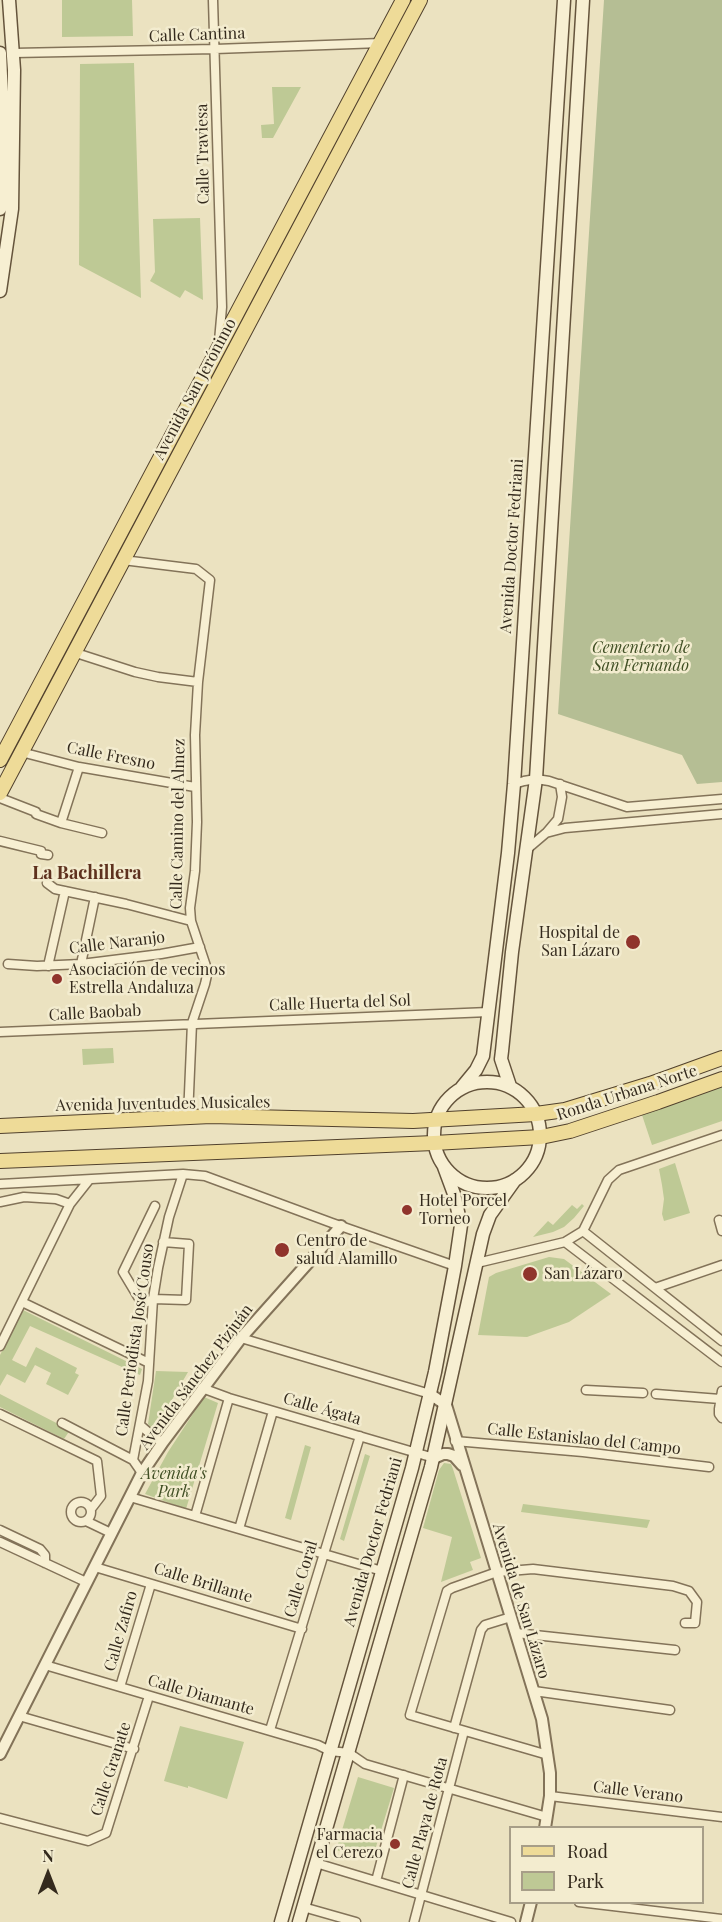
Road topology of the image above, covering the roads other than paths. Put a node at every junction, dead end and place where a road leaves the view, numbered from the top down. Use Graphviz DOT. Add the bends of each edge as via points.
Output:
graph roads {
  1 [pos="9,0"];
  2 [pos="213,0"];
  3 [pos="404,0"];
  4 [pos="420,0"];
  5 [pos="564,0"];
  6 [pos="583,0"];
  7 [pos="381,43"];
  8 [pos="215,50"];
  9 [pos="0,53"];
  10 [pos="14,54"];
  11 [pos="0,209"];
  12 [pos="0,291"];
  13 [pos="222,308"];
  14 [pos="234,320"];
  15 [pos="250,321"];
  16 [pos="218,349"];
  17 [pos="123,560"];
  18 [pos="73,652"];
  19 [pos="198,682"];
  20 [pos="21,752"];
  21 [pos="0,760"];
  22 [pos="79,767"];
  23 [pos="536,779"];
  24 [pos="514,784"];
  25 [pos="560,784"];
  26 [pos="195,787"];
  27 [pos="0,793"];
  28 [pos="0,798"];
  29 [pos="722,799"];
  30 [pos="627,807"];
  31 [pos="722,814"];
  32 [pos="61,823"];
  33 [pos="609,824"];
  34 [pos="546,832"];
  35 [pos="102,833"];
  36 [pos="0,841"];
  37 [pos="526,850"];
  38 [pos="48,855"];
  39 [pos="47,883"];
  40 [pos="65,891"];
  41 [pos="95,897"];
  42 [pos="191,921"];
  43 [pos="200,946"];
  44 [pos="8,964"];
  45 [pos="81,964"];
  46 [pos="48,966"];
  47 [pos="489,1012"];
  48 [pos="192,1023"];
  49 [pos="0,1032"];
  50 [pos="722,1058"];
  51 [pos="722,1078"];
  52 [pos="510,1086"];
  53 [pos="462,1087"];
  54 [pos="536,1114"];
  55 [pos="188,1118"];
  56 [pos="436,1119"];
  57 [pos="0,1126"];
  58 [pos="722,1135"];
  59 [pos="541,1137"];
  60 [pos="434,1143"];
  61 [pos="0,1161"];
  62 [pos="444,1167"];
  63 [pos="183,1174"];
  64 [pos="89,1180"];
  65 [pos="515,1180"];
  66 [pos="0,1184"];
  67 [pos="0,1193"];
  68 [pos="4,1201"];
  69 [pos="70,1204"];
  70 [pos="155,1206"];
  71 [pos="719,1220"];
  72 [pos="341,1226"];
  73 [pos="583,1231"];
  74 [pos="722,1231"];
  75 [pos="163,1242"];
  76 [pos="565,1242"];
  77 [pos="477,1263"];
  78 [pos="722,1265"];
  79 [pos="455,1266"];
  80 [pos="655,1288"];
  81 [pos="153,1299"];
  82 [pos="22,1302"];
  83 [pos="241,1338"];
  84 [pos="722,1341"];
  85 [pos="0,1346"];
  86 [pos="722,1362"];
  87 [pos="149,1363"];
  88 [pos="202,1389"];
  89 [pos="586,1390"];
  90 [pos="643,1393"];
  91 [pos="430,1394"];
  92 [pos="656,1394"];
  93 [pos="721,1395"];
  94 [pos="229,1398"];
  95 [pos="446,1405"];
  96 [pos="273,1411"];
  97 [pos="0,1414"];
  98 [pos="722,1418"];
  99 [pos="62,1423"];
  100 [pos="140,1425"];
  101 [pos="360,1436"];
  102 [pos="455,1441"];
  103 [pos="162,1442"];
  104 [pos="416,1453"];
  105 [pos="434,1458"];
  106 [pos="133,1460"];
  107 [pos="709,1467"];
  108 [pos="465,1469"];
  109 [pos="142,1473"];
  110 [pos="130,1497"];
  111 [pos="91,1509"];
  112 [pos="195,1516"];
  113 [pos="86,1521"];
  114 [pos="239,1529"];
  115 [pos="0,1530"];
  116 [pos="111,1533"];
  117 [pos="0,1542"];
  118 [pos="324,1554"];
  119 [pos="45,1563"];
  120 [pos="95,1567"];
  121 [pos="382,1571"];
  122 [pos="497,1572"];
  123 [pos="86,1582"];
  124 [pos="151,1584"];
  125 [pos="511,1617"];
  126 [pos="685,1623"];
  127 [pos="302,1629"];
  128 [pos="516,1633"];
  129 [pos="675,1650"];
  130 [pos="45,1665"];
  131 [pos="120,1687"];
  132 [pos="534,1691"];
  133 [pos="149,1695"];
  134 [pos="670,1710"];
  135 [pos="19,1716"];
  136 [pos="454,1728"];
  137 [pos="270,1731"];
  138 [pos="464,1731"];
  139 [pos="134,1749"];
  140 [pos="330,1750"];
  141 [pos="0,1754"];
  142 [pos="349,1754"];
  143 [pos="548,1755"];
  144 [pos="404,1775"];
  145 [pos="449,1789"];
  146 [pos="550,1796"];
  147 [pos="722,1817"];
  148 [pos="0,1818"];
  149 [pos="546,1822"];
  150 [pos="316,1863"];
  151 [pos="376,1881"];
  152 [pos="421,1895"];
  153 [pos="530,1904"];
  154 [pos="596,1904"];
  155 [pos="303,1907"];
  156 [pos="722,1919"];
  157 [pos="281,1922"];
  158 [pos="299,1922"];
  159 [pos="356,1922"];
  160 [pos="414,1922"];
  161 [pos="511,1922"];
  162 [pos="526,1922"];
  1 -- 10 [label="main road"];
  2 -- 8 [label="street, Calle Traviesa"];
  3 -- 7 [label="main road, Avenida San Jerónimo"];
  4 -- 15 [label="main road, Avenida San Jerónimo"];
  5 -- 24 [label="main road, Avenida Doctor Fedriani"];
  6 -- 23 [label="main road"];
  7 -- 8 [label="street, Calle Cantina"];
  7 -- 14 [label="main road, Avenida San Jerónimo"];
  8 -- 10 [label="street, Calle Cantina"];
  8 -- 13 [label="street, Calle Traviesa"];
  9 -- 11 [label="main road"];
  10 -- 12 [label="main road" via="12,209"];
  13 -- 14 [label="street"];
  13 -- 16 [label="street, Calle Traviesa"];
  14 -- 15 [label="street"];
  14 -- 16 [label="main road, Avenida San Jerónimo"];
  15 -- 17 [label="main road, Avenida San Jerónimo"];
  16 -- 21 [label="main road, Avenida San Jerónimo"];
  17 -- 18 [label="main road, Avenida San Jerónimo"];
  17 -- 19 [label="street, Calle Camino del Almez" via="196,569 210,580"];
  18 -- 19 [label="street" via="135,672"];
  18 -- 20 [label="main road, Avenida San Jerónimo"];
  19 -- 26 [label="street, Calle Camino del Almez"];
  20 -- 22 [label="street, Calle Fresno"];
  20 -- 27 [label="main road, Avenida San Jerónimo"];
  22 -- 26 [label="street, Calle Fresno"];
  22 -- 32 [label="street"];
  23 -- 24 [label="street"];
  23 -- 25 [label="street"];
  23 -- 37 [label="main road"];
  24 -- 47 [label="main road, Avenida Doctor Fedriani"];
  25 -- 30 [label="street"];
  25 -- 34 [label="street" via="558,819"];
  26 -- 42 [label="street, Calle Camino del Almez"];
  28 -- 32 [label="street"];
  29 -- 30 [label="street"];
  30 -- 33 [label="street"];
  31 -- 33 [label="street"];
  32 -- 35 [label="street"];
  33 -- 34 [label="street"];
  34 -- 37 [label="street"];
  36 -- 38 [label="street"];
  37 -- 52 [label="main road" via="501,1059"];
  39 -- 40 [label="street"];
  40 -- 41 [label="street"];
  40 -- 46 [label="street"];
  41 -- 42 [label="street"];
  41 -- 45 [label="street"];
  42 -- 43 [label="street, Calle Camino del Almez"];
  43 -- 45 [label="street, Calle Naranjo"];
  43 -- 48 [label="street, Calle Camino del Almez" via="207,975"];
  44 -- 46 [label="street, Calle Naranjo"];
  45 -- 46 [label="street, Calle Naranjo"];
  47 -- 48 [label="street, Calle Huerta del Sol"];
  47 -- 53 [label="main road, Avenida Doctor Fedriani" via="483,1056"];
  48 -- 49 [label="street, Calle Baobab"];
  48 -- 55 [label="street, Calle Camino del Almez"];
  50 -- 54 [label="main road, Ronda Urbana Norte" via="565,1110"];
  51 -- 59 [label="main road, Ronda Urbana Norte" via="592,1124"];
  52 -- 53 [label="main road" via="490,1082"];
  52 -- 54 [label="main road" via="526,1098"];
  53 -- 56 [label="main road, Avenida Doctor Fedriani" via="443,1104"];
  54 -- 56 [label="main road, Ronda Urbana Norte"];
  54 -- 59 [label="main road"];
  55 -- 56 [label="main road, Avenida Juventudes Musicales"];
  55 -- 57 [label="main road, Avenida Juventudes Musicales"];
  56 -- 60 [label="main road"];
  58 -- 73 [label="street" via="619,1170 608,1180"];
  59 -- 60 [label="main road, Ronda Urbana Norte"];
  59 -- 65 [label="main road" via="535,1160"];
  60 -- 61 [label="main road"];
  60 -- 62 [label="main road, Avenida Doctor Fedriani"];
  62 -- 65 [label="main road" via="472,1187 497,1188"];
  62 -- 79 [label="main road, Avenida Doctor Fedriani" via="461,1225"];
  63 -- 64 [label="street"];
  63 -- 72 [label="street" via="205,1176"];
  63 -- 75 [label="street, Calle Periodista José Couso"];
  64 -- 66 [label="street"];
  64 -- 69 [label="street"];
  65 -- 77 [label="main road" via="490,1215"];
  67 -- 68 [label="street"];
  68 -- 69 [label="street" via="24,1197"];
  69 -- 82 [label="street"];
  70 -- 81 [label="street" via="123,1272 138,1297 145,1303"];
  71 -- 74 [label="street"];
  72 -- 79 [label="street"];
  72 -- 83 [label="street, Avenida Sánchez Pizjuán"];
  73 -- 76 [label="street"];
  73 -- 80 [label="street"];
  75 -- 81 [label="street, Calle Periodista José Couso"];
  75 -- 81 [label="street" via="189,1244 186,1300"];
  76 -- 77 [label="street"];
  76 -- 86 [label="street"];
  77 -- 95 [label="main road"];
  78 -- 80 [label="street"];
  79 -- 91 [label="main road, Avenida Doctor Fedriani"];
  80 -- 84 [label="street"];
  81 -- 87 [label="street, Calle Periodista José Couso"];
  82 -- 85 [label="street"];
  82 -- 87 [label="street"];
  83 -- 88 [label="street, Avenida Sánchez Pizjuán"];
  83 -- 91 [label="street"];
  87 -- 100 [label="street, Calle Periodista José Couso"];
  88 -- 94 [label="street, Calle Ágata"];
  88 -- 103 [label="street, Avenida Sánchez Pizjuán"];
  89 -- 90 [label="street"];
  91 -- 95 [label="street"];
  91 -- 104 [label="main road, Avenida Doctor Fedriani"];
  92 -- 93 [label="street"];
  93 -- 98 [label="street"];
  94 -- 96 [label="street, Calle Ágata"];
  94 -- 112 [label="street"];
  95 -- 102 [label="street, Avenida de San Lázaro"];
  95 -- 105 [label="main road"];
  96 -- 101 [label="street, Calle Ágata"];
  96 -- 114 [label="street"];
  97 -- 111 [label="street" via="97,1461 101,1496"];
  99 -- 106 [label="street"];
  100 -- 103 [label="street"];
  100 -- 106 [label="street, Calle Periodista José Couso"];
  101 -- 104 [label="street, Calle Ágata"];
  101 -- 118 [label="street, Calle Coral"];
  102 -- 107 [label="street, Calle Estanislao del Campo"];
  102 -- 108 [label="street, Avenida de San Lázaro"];
  103 -- 109 [label="street, Avenida Sánchez Pizjuán"];
  104 -- 105 [label="street, Calle Ágata"];
  104 -- 121 [label="main road, Avenida Doctor Fedriani"];
  105 -- 108 [label="street" via="448,1454"];
  105 -- 142 [label="main road"];
  106 -- 109 [label="street, Calle Periodista José Couso"];
  108 -- 122 [label="street, Avenida de San Lázaro"];
  109 -- 110 [label="street, Avenida Sánchez Pizjuán"];
  110 -- 112 [label="street"];
  110 -- 116 [label="street, Avenida Sánchez Pizjuán"];
  111 -- 113 [label="street"];
  111 -- 113 [label="street" via="81,1502 71,1509 73,1518"];
  112 -- 114 [label="street"];
  113 -- 116 [label="street"];
  114 -- 118 [label="street"];
  115 -- 119 [label="street" via="40,1549"];
  116 -- 120 [label="street, Avenida Sánchez Pizjuán"];
  117 -- 119 [label="street"];
  118 -- 121 [label="street"];
  118 -- 127 [label="street, Calle Coral"];
  119 -- 123 [label="street"];
  120 -- 123 [label="street, Avenida Sánchez Pizjuán"];
  120 -- 124 [label="street, Calle Brillante"];
  121 -- 140 [label="main road, Avenida Doctor Fedriani"];
  122 -- 125 [label="street, Avenida de San Lázaro"];
  122 -- 126 [label="street" via="533,1569 673,1586 689,1591 697,1602 695,1623"];
  122 -- 136 [label="street" via="447,1592 410,1715"];
  123 -- 130 [label="street, Avenida Sánchez Pizjuán"];
  124 -- 127 [label="street, Calle Brillante"];
  124 -- 131 [label="street, Calle Zafiro"];
  125 -- 128 [label="street, Avenida de San Lázaro"];
  125 -- 136 [label="street" via="481,1630"];
  127 -- 137 [label="street, Calle Coral"];
  128 -- 129 [label="street"];
  128 -- 132 [label="street, Avenida de San Lázaro"];
  130 -- 131 [label="street, Calle Diamante"];
  130 -- 135 [label="street, Avenida Sánchez Pizjuán"];
  131 -- 133 [label="street, Calle Diamante"];
  132 -- 134 [label="street"];
  132 -- 143 [label="street, Avenida de San Lázaro"];
  133 -- 137 [label="street, Calle Diamante"];
  133 -- 139 [label="street, Calle Granate"];
  135 -- 139 [label="street"];
  135 -- 141 [label="street, Avenida Sánchez Pizjuán"];
  136 -- 138 [label="street"];
  137 -- 140 [label="street, Calle Diamante"];
  138 -- 143 [label="street"];
  138 -- 145 [label="street, Calle Playa de Rota"];
  139 -- 148 [label="street, Calle Granate" via="106,1833 88,1841"];
  140 -- 142 [label="street, Calle Diamante"];
  140 -- 157 [label="main road, Avenida Doctor Fedriani"];
  142 -- 144 [label="street, Calle Diamante" via="365,1764"];
  142 -- 150 [label="main road"];
  143 -- 146 [label="street, Avenida de San Lázaro"];
  144 -- 145 [label="street, Calle Diamante"];
  144 -- 151 [label="street"];
  145 -- 149 [label="street, Calle Diamante"];
  145 -- 152 [label="street, Calle Playa de Rota"];
  146 -- 147 [label="street, Calle Verano"];
  146 -- 149 [label="street, Avenida de San Lázaro"];
  150 -- 151 [label="street"];
  150 -- 155 [label="main road"];
  151 -- 152 [label="street"];
  152 -- 160 [label="street, Calle Playa de Rota"];
  152 -- 161 [label="street"];
  153 -- 162 [label="street"];
  154 -- 156 [label="street"];
  155 -- 158 [label="main road"];
  155 -- 159 [label="street"];
}
